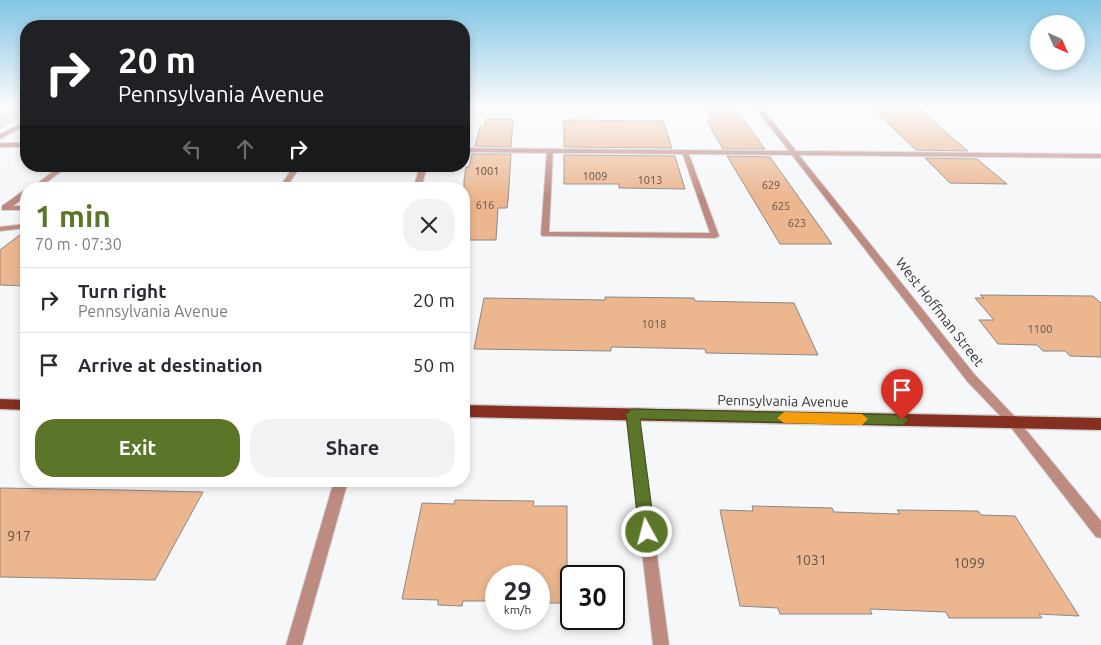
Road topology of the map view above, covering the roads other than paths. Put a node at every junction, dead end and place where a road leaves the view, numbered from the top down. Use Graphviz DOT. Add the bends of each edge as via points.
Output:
graph roads {
  1 [pos="782,137"];
  2 [pos="0,145"];
  3 [pos="20,145"];
  4 [pos="470,150"];
  5 [pos="550,150"];
  6 [pos="685,152"];
  7 [pos="794,153"];
  8 [pos="1101,156"];
  9 [pos="56,172"];
  10 [pos="42,182"];
  11 [pos="20,197"];
  12 [pos="20,208"];
  13 [pos="20,227"];
  14 [pos="0,229"];
  15 [pos="0,404"];
  16 [pos="20,404"];
  17 [pos="470,411"];
  18 [pos="632,414"];
  19 [pos="1012,422"];
  20 [pos="1101,424"];
  21 [pos="339,487"];
  22 [pos="1101,532"];
  23 [pos="294,645"];
  24 [pos="662,645"];
  1 -- 7 [label="street, West Hoffman Street"];
  2 -- 3 [label="street"];
  4 -- 5 [label="street"];
  5 -- 6 [label="street"];
  5 -- 6 [label="street" via="546,234 715,236"];
  6 -- 7 [label="street"];
  7 -- 8 [label="street"];
  7 -- 19 [label="street, West Hoffman Street" via="971,378"];
  9 -- 10 [label="street"];
  11 -- 12 [label="street" via="5,208"];
  13 -- 14 [label="street"];
  15 -- 16 [label="main road"];
  17 -- 18 [label="main road, Pennsylvania Avenue"];
  18 -- 19 [label="main road, Pennsylvania Avenue"];
  18 -- 24 [label="street"];
  19 -- 20 [label="main road, Pennsylvania Avenue"];
  19 -- 22 [label="street, West Hoffman Street"];
  21 -- 23 [label="street"];
}
